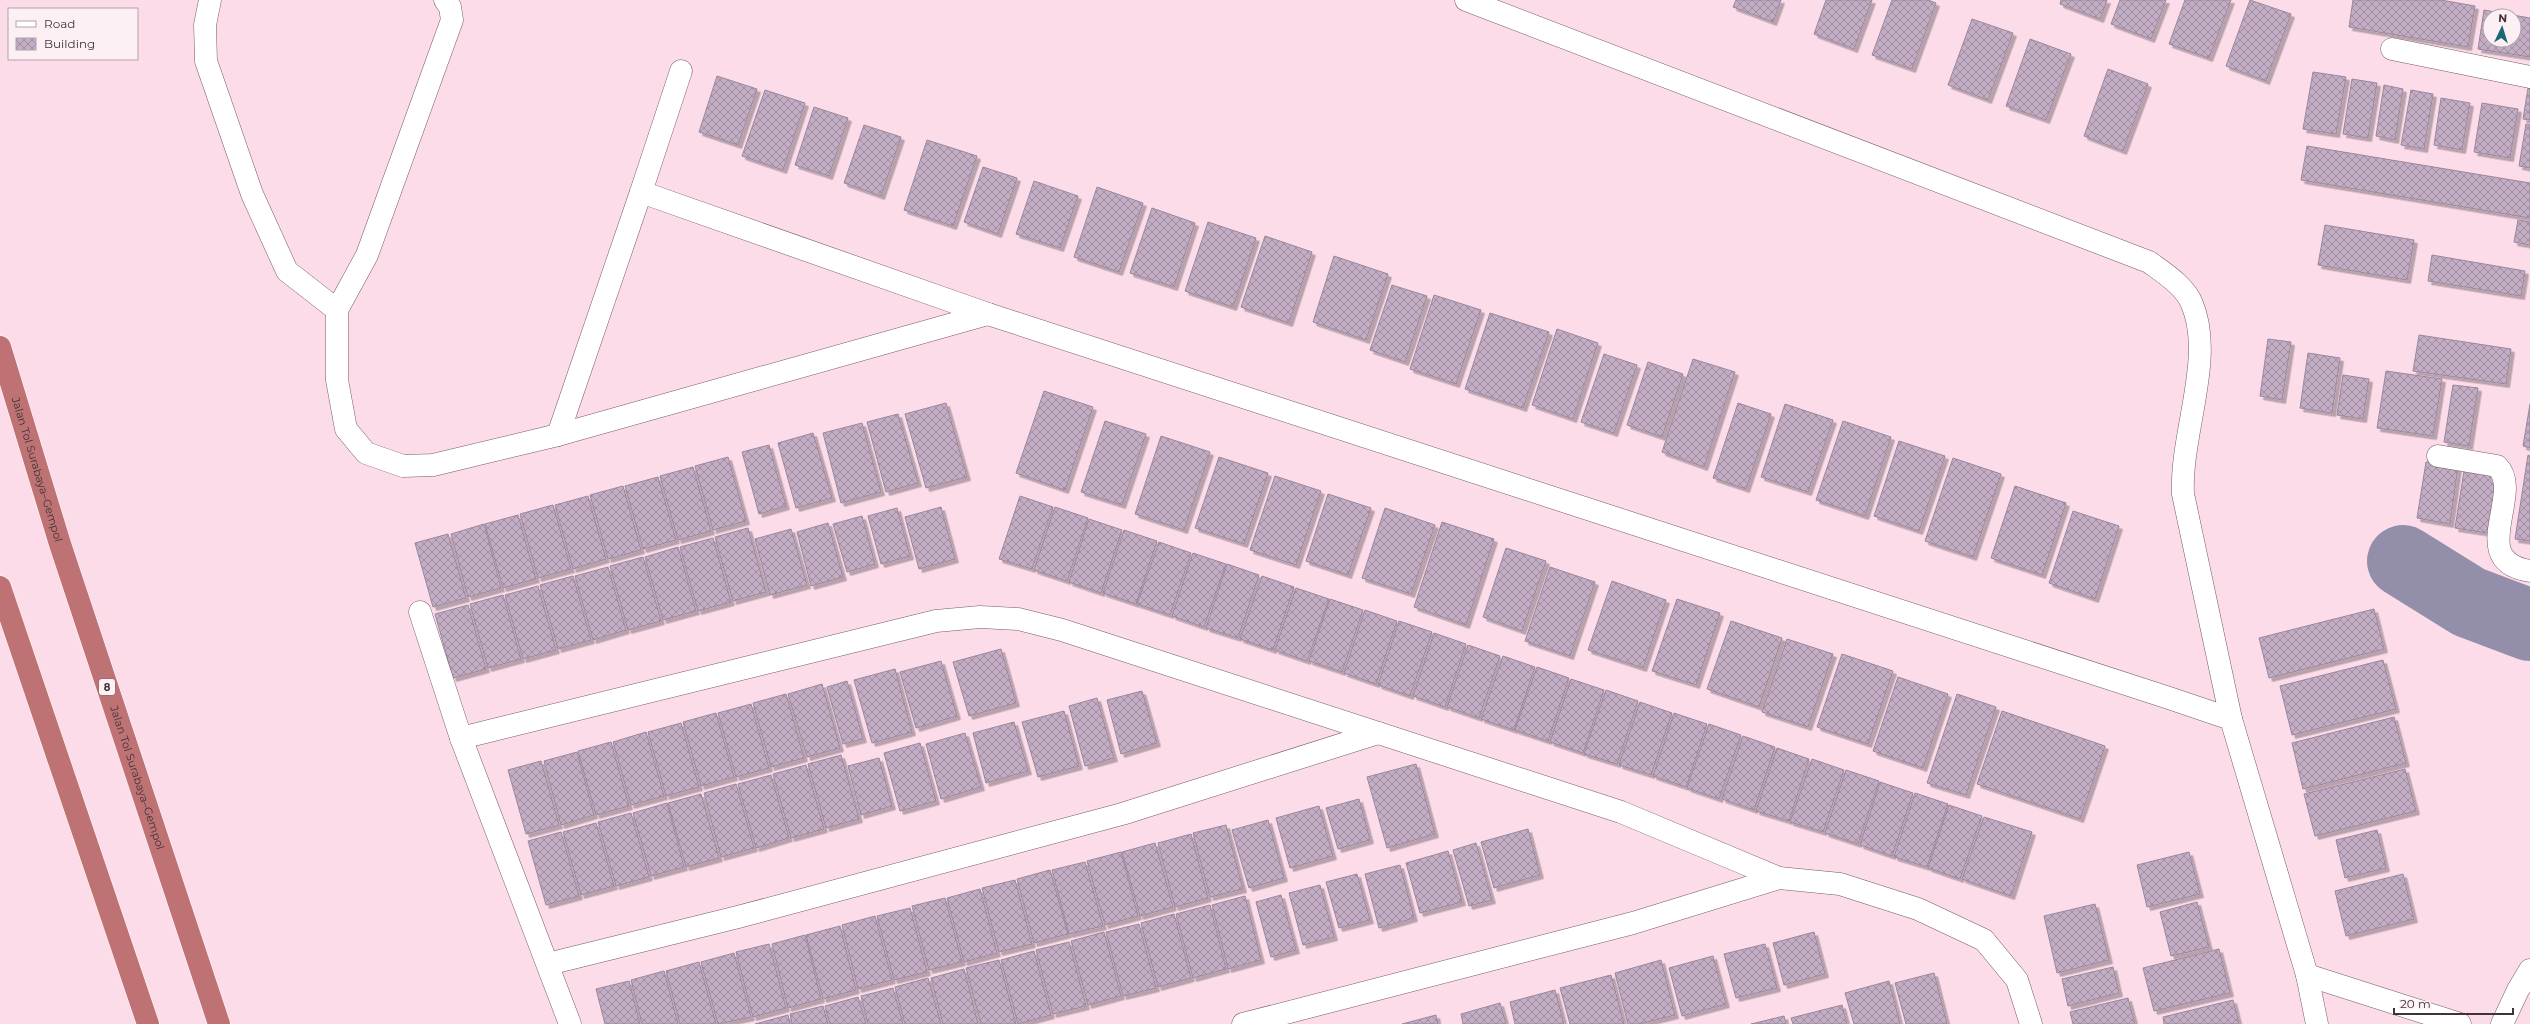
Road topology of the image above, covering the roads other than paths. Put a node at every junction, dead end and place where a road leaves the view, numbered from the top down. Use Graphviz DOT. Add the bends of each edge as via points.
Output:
graph roads {
  1 [pos="210,0"];
  2 [pos="445,0"];
  3 [pos="1466,0"];
  4 [pos="2392,49"];
  5 [pos="681,71"];
  6 [pos="2530,77"];
  7 [pos="641,192"];
  8 [pos="337,310"];
  9 [pos="988,314"];
  10 [pos="0,348"];
  11 [pos="558,435"];
  12 [pos="2438,456"];
  13 [pos="2530,571"];
  14 [pos="0,587"];
  15 [pos="420,612"];
  16 [pos="2231,719"];
  17 [pos="1378,733"];
  18 [pos="461,738"];
  19 [pos="1779,878"];
  20 [pos="548,964"];
  21 [pos="2530,970"];
  22 [pos="2307,975"];
  23 [pos="148,1024"];
  24 [pos="219,1024"];
  25 [pos="570,1024"];
  26 [pos="1243,1024"];
  27 [pos="2031,1024"];
  28 [pos="2317,1024"];
  29 [pos="2460,1024"];
  30 [pos="2502,1024"];
  1 -- 8 [label="street" via="205,25 206,61 252,194 288,271"];
  2 -- 8 [label="street" via="450,7 452,20 367,255"];
  3 -- 16 [label="street" via="2149,262 2176,282 2192,304 2202,349 2182,472 2183,494"];
  4 -- 6 [label="street"];
  5 -- 7 [label="street"];
  7 -- 9 [label="street"];
  7 -- 11 [label="street"];
  8 -- 11 [label="street" via="337,380 346,429 366,453 403,466 433,465"];
  9 -- 11 [label="street"];
  9 -- 16 [label="street"];
  10 -- 24 [label="highway, Jalan Tol Surabaya–Gempol / 8" via="60,544"];
  12 -- 13 [label="street" via="2497,466 2503,472 2506,482 2498,533 2499,551 2517,566"];
  14 -- 23 [label="highway"];
  15 -- 18 [label="street"];
  16 -- 22 [label="street"];
  17 -- 18 [label="street" via="1062,630 1018,619 980,617 936,621"];
  17 -- 19 [label="street" via="1621,812"];
  17 -- 20 [label="street" via="1122,814 746,915"];
  18 -- 20 [label="street"];
  19 -- 26 [label="street" via="1633,923"];
  19 -- 27 [label="street" via="1840,884 1918,908 1984,940 2017,980"];
  20 -- 25 [label="street"];
  21 -- 30 [label="street"];
  22 -- 28 [label="street"];
  22 -- 29 [label="street"];
}
